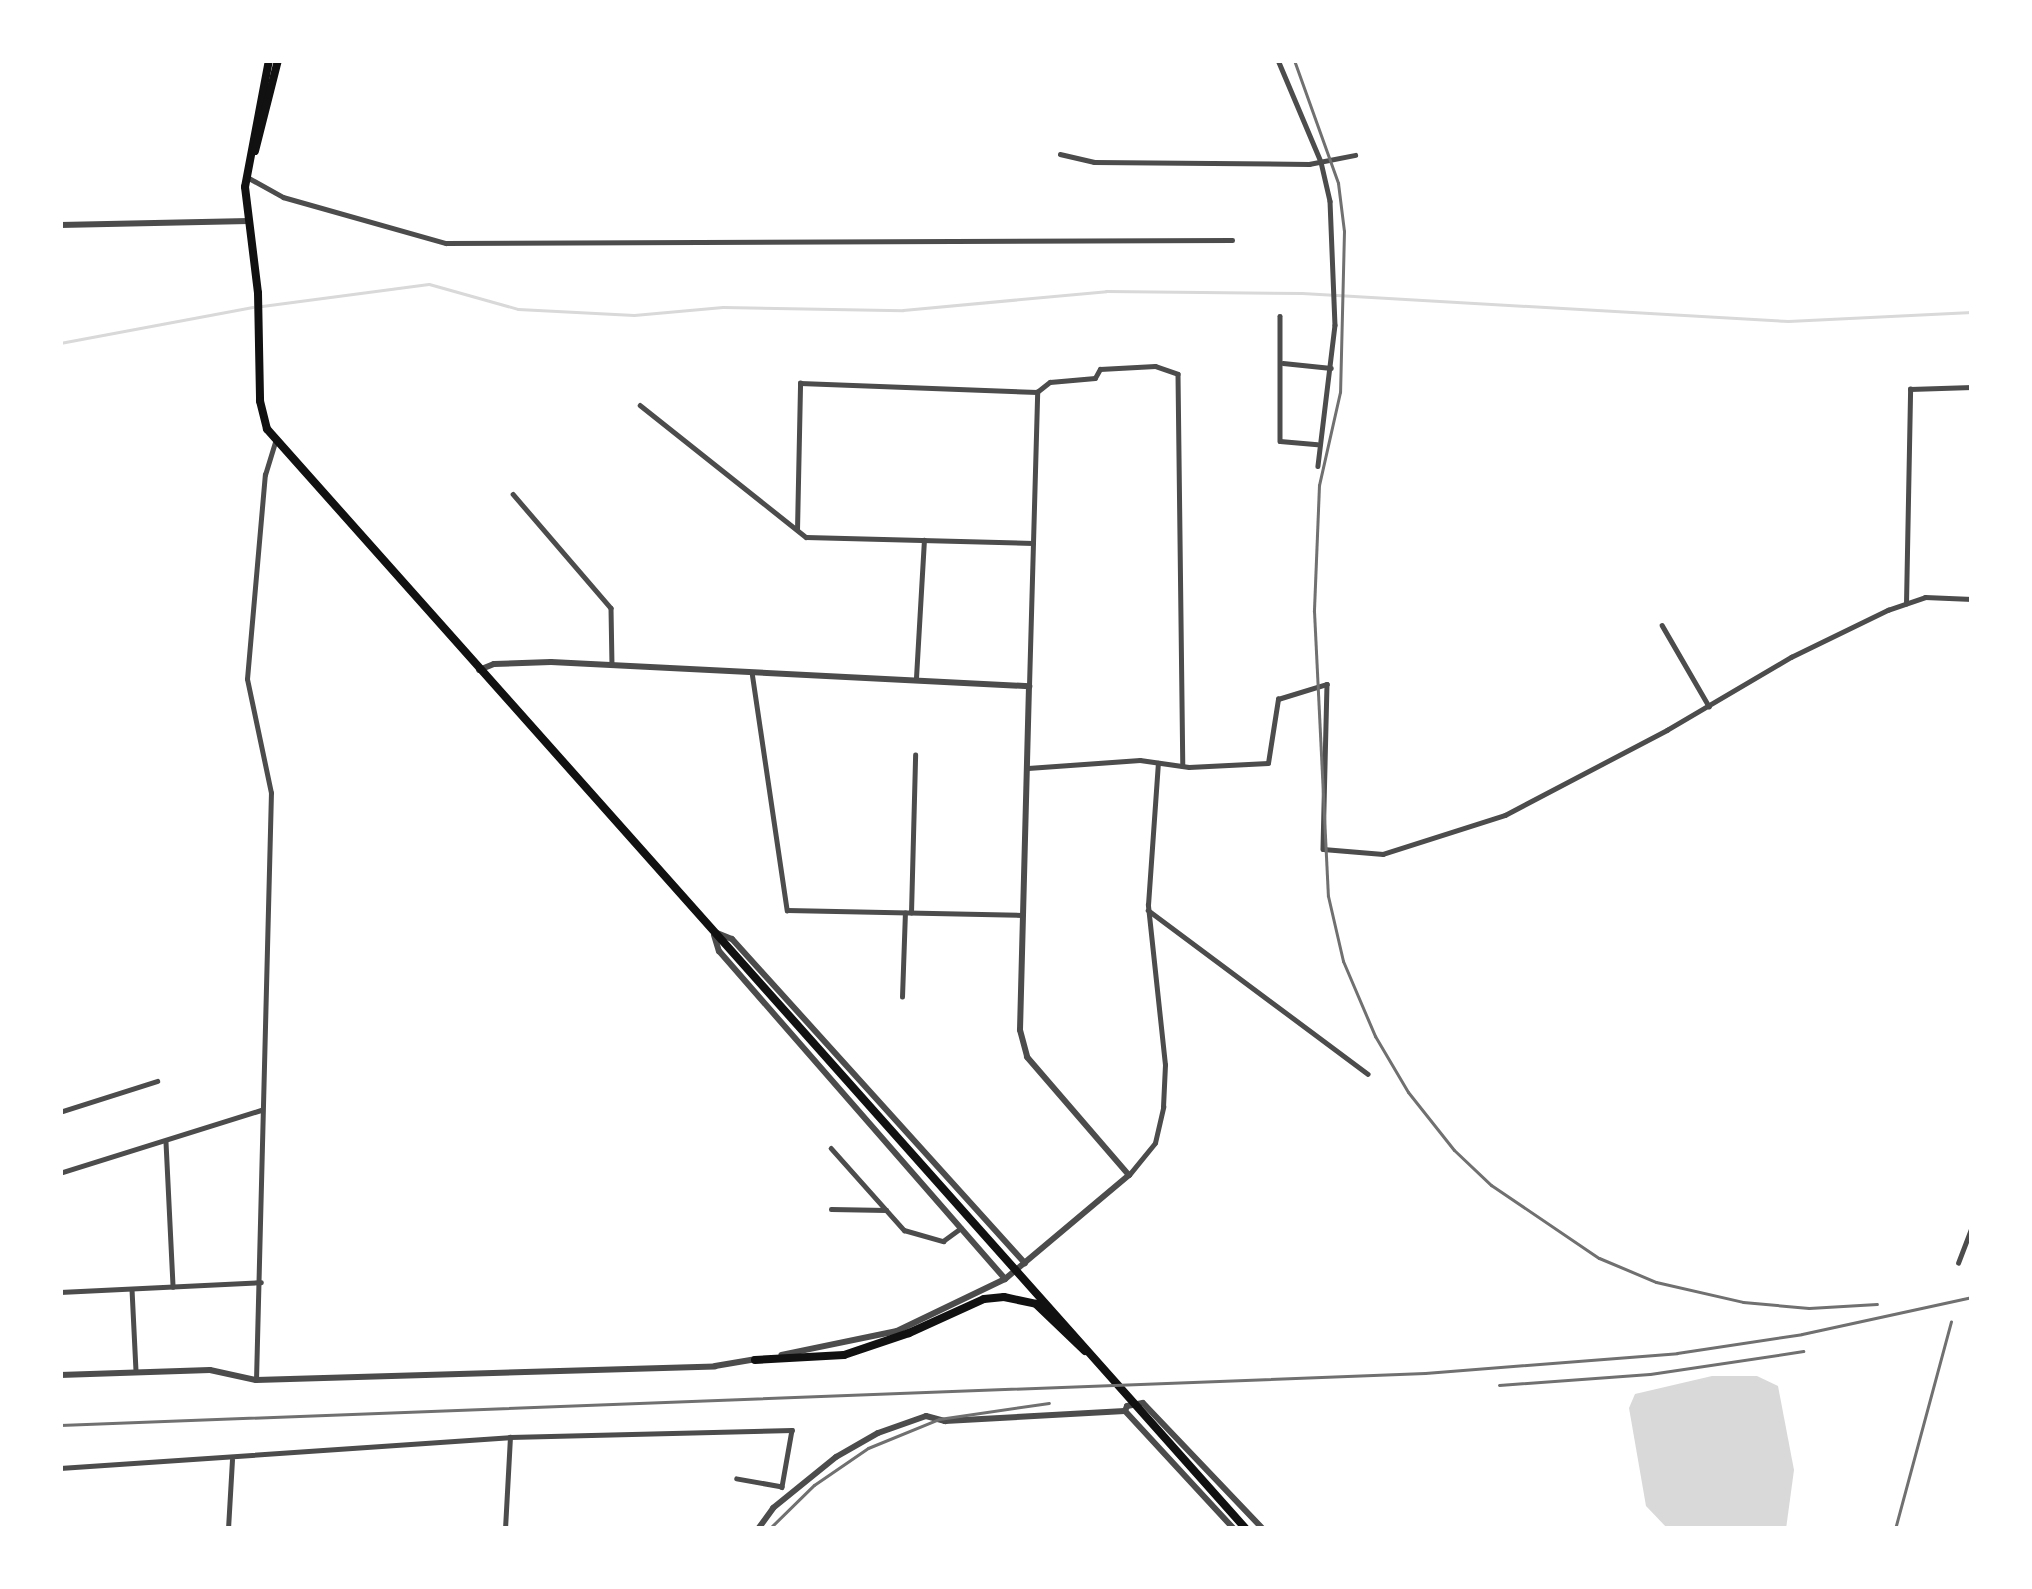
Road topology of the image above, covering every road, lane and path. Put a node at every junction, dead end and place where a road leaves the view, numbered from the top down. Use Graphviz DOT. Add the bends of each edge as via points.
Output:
graph roads {
  1 [pos="274,60"];
  2 [pos="1278,60"];
  3 [pos="1060,154"];
  4 [pos="1355,155"];
  5 [pos="1321,162"];
  6 [pos="249,178"];
  7 [pos="249,220"];
  8 [pos="60,225"];
  9 [pos="1232,240"];
  10 [pos="1280,316"];
  11 [pos="1282,363"];
  12 [pos="1332,368"];
  13 [pos="1972,387"];
  14 [pos="1037,392"];
  15 [pos="640,405"];
  16 [pos="276,439"];
  17 [pos="1319,444"];
  18 [pos="1318,466"];
  19 [pos="513,494"];
  20 [pos="797,530"];
  21 [pos="924,540"];
  22 [pos="1033,543"];
  23 [pos="1972,599"];
  24 [pos="1906,604"];
  25 [pos="1662,625"];
  26 [pos="612,665"];
  27 [pos="478,670"];
  28 [pos="752,672"];
  29 [pos="916,680"];
  30 [pos="1029,686"];
  31 [pos="1709,706"];
  32 [pos="915,755"];
  33 [pos="1158,763"];
  34 [pos="1184,766"];
  35 [pos="1027,768"];
  36 [pos="1148,910"];
  37 [pos="908,913"];
  38 [pos="1022,915"];
  39 [pos="713,931"];
  40 [pos="902,997"];
  41 [pos="1368,1074"];
  42 [pos="157,1081"];
  43 [pos="261,1110"];
  44 [pos="60,1112"];
  45 [pos="166,1140"];
  46 [pos="831,1148"];
  47 [pos="60,1173"];
  48 [pos="1130,1175"];
  49 [pos="831,1209"];
  50 [pos="886,1210"];
  51 [pos="1972,1227"];
  52 [pos="961,1228"];
  53 [pos="1024,1263"];
  54 [pos="1958,1263"];
  55 [pos="1006,1279"];
  56 [pos="261,1282"];
  57 [pos="173,1286"];
  58 [pos="132,1288"];
  59 [pos="60,1292"];
  60 [pos="1086,1352"];
  61 [pos="755,1360"];
  62 [pos="136,1372"];
  63 [pos="60,1375"];
  64 [pos="256,1380"];
  65 [pos="1125,1411"];
  66 [pos="510,1437"];
  67 [pos="232,1460"];
  68 [pos="60,1468"];
  69 [pos="736,1479"];
  70 [pos="228,1529"];
  71 [pos="505,1529"];
  72 [pos="758,1529"];
  73 [pos="1234,1529"];
  74 [pos="1246,1529"];
  75 [pos="1263,1529"];
  1 -- 6 [label="main road"];
  2 -- 5 [label="street"];
  3 -- 5 [label="street" via="1094,162"];
  4 -- 5 [label="street"];
  5 -- 12 [label="street" via="1333,236"];
  6 -- 7 [label="main road"];
  6 -- 9 [label="street" via="283,197 446,243"];
  7 -- 8 [label="street"];
  7 -- 16 [label="main road" via="260,401"];
  10 -- 11 [label="street"];
  11 -- 12 [label="street"];
  11 -- 17 [label="street" via="1280,441"];
  12 -- 17 [label="street"];
  13 -- 24 [label="street" via="1910,389"];
  14 -- 20 [label="street" via="800,382"];
  14 -- 22 [label="street"];
  14 -- 34 [label="street" via="1050,382 1095,378 1100,369 1155,366 1178,374"];
  15 -- 20 [label="street"];
  16 -- 27 [label="main road"];
  16 -- 43 [label="street" via="265,475 247,680 271,794"];
  17 -- 18 [label="street"];
  19 -- 26 [label="street" via="611,608"];
  20 -- 21 [label="street" via="806,537"];
  21 -- 22 [label="street"];
  21 -- 29 [label="street"];
  22 -- 30 [label="street"];
  23 -- 24 [label="street"];
  24 -- 31 [label="street"];
  25 -- 31 [label="street"];
  26 -- 27 [label="street"];
  26 -- 28 [label="street"];
  27 -- 39 [label="main road"];
  28 -- 29 [label="street"];
  28 -- 37 [label="street" via="787,910"];
  29 -- 30 [label="street"];
  30 -- 35 [label="street"];
  31 -- 34 [label="street" via="1504,815 1383,854 1323,849 1328,684 1279,699 1268,763"];
  32 -- 37 [label="street"];
  33 -- 34 [label="street"];
  33 -- 35 [label="street"];
  33 -- 36 [label="street"];
  35 -- 38 [label="street"];
  36 -- 41 [label="street"];
  36 -- 48 [label="street" via="1163,1108 1155,1143"];
  37 -- 38 [label="street"];
  37 -- 40 [label="street"];
  38 -- 48 [label="street" via="1020,1030 1028,1057"];
  39 -- 52 [label="street" via="718,952"];
  39 -- 53 [label="street" via="732,939"];
  39 -- 60 [label="main road"];
  42 -- 44 [label="street"];
  43 -- 45 [label="street"];
  43 -- 56 [label="street"];
  45 -- 47 [label="street"];
  45 -- 57 [label="street"];
  46 -- 50 [label="street"];
  48 -- 53 [label="street"];
  49 -- 50 [label="street"];
  50 -- 52 [label="street" via="904,1230 943,1241"];
  51 -- 54 [label="street"];
  52 -- 55 [label="street"];
  53 -- 55 [label="street"];
  55 -- 61 [label="street" via="897,1331"];
  56 -- 57 [label="street"];
  56 -- 64 [label="street"];
  57 -- 58 [label="street"];
  58 -- 59 [label="street"];
  58 -- 62 [label="street"];
  60 -- 61 [label="main road" via="1036,1304 1004,1297 844,1355"];
  60 -- 74 [label="main road"];
  61 -- 64 [label="street"];
  62 -- 63 [label="street"];
  62 -- 64 [label="street" via="210,1370"];
  65 -- 72 [label="street" via="926,1416 836,1456"];
  65 -- 73 [label="street"];
  65 -- 75 [label="street" via="1143,1403"];
  66 -- 67 [label="street"];
  66 -- 69 [label="street" via="792,1430 782,1487"];
  66 -- 71 [label="street"];
  67 -- 68 [label="street"];
  67 -- 70 [label="street"];
}
